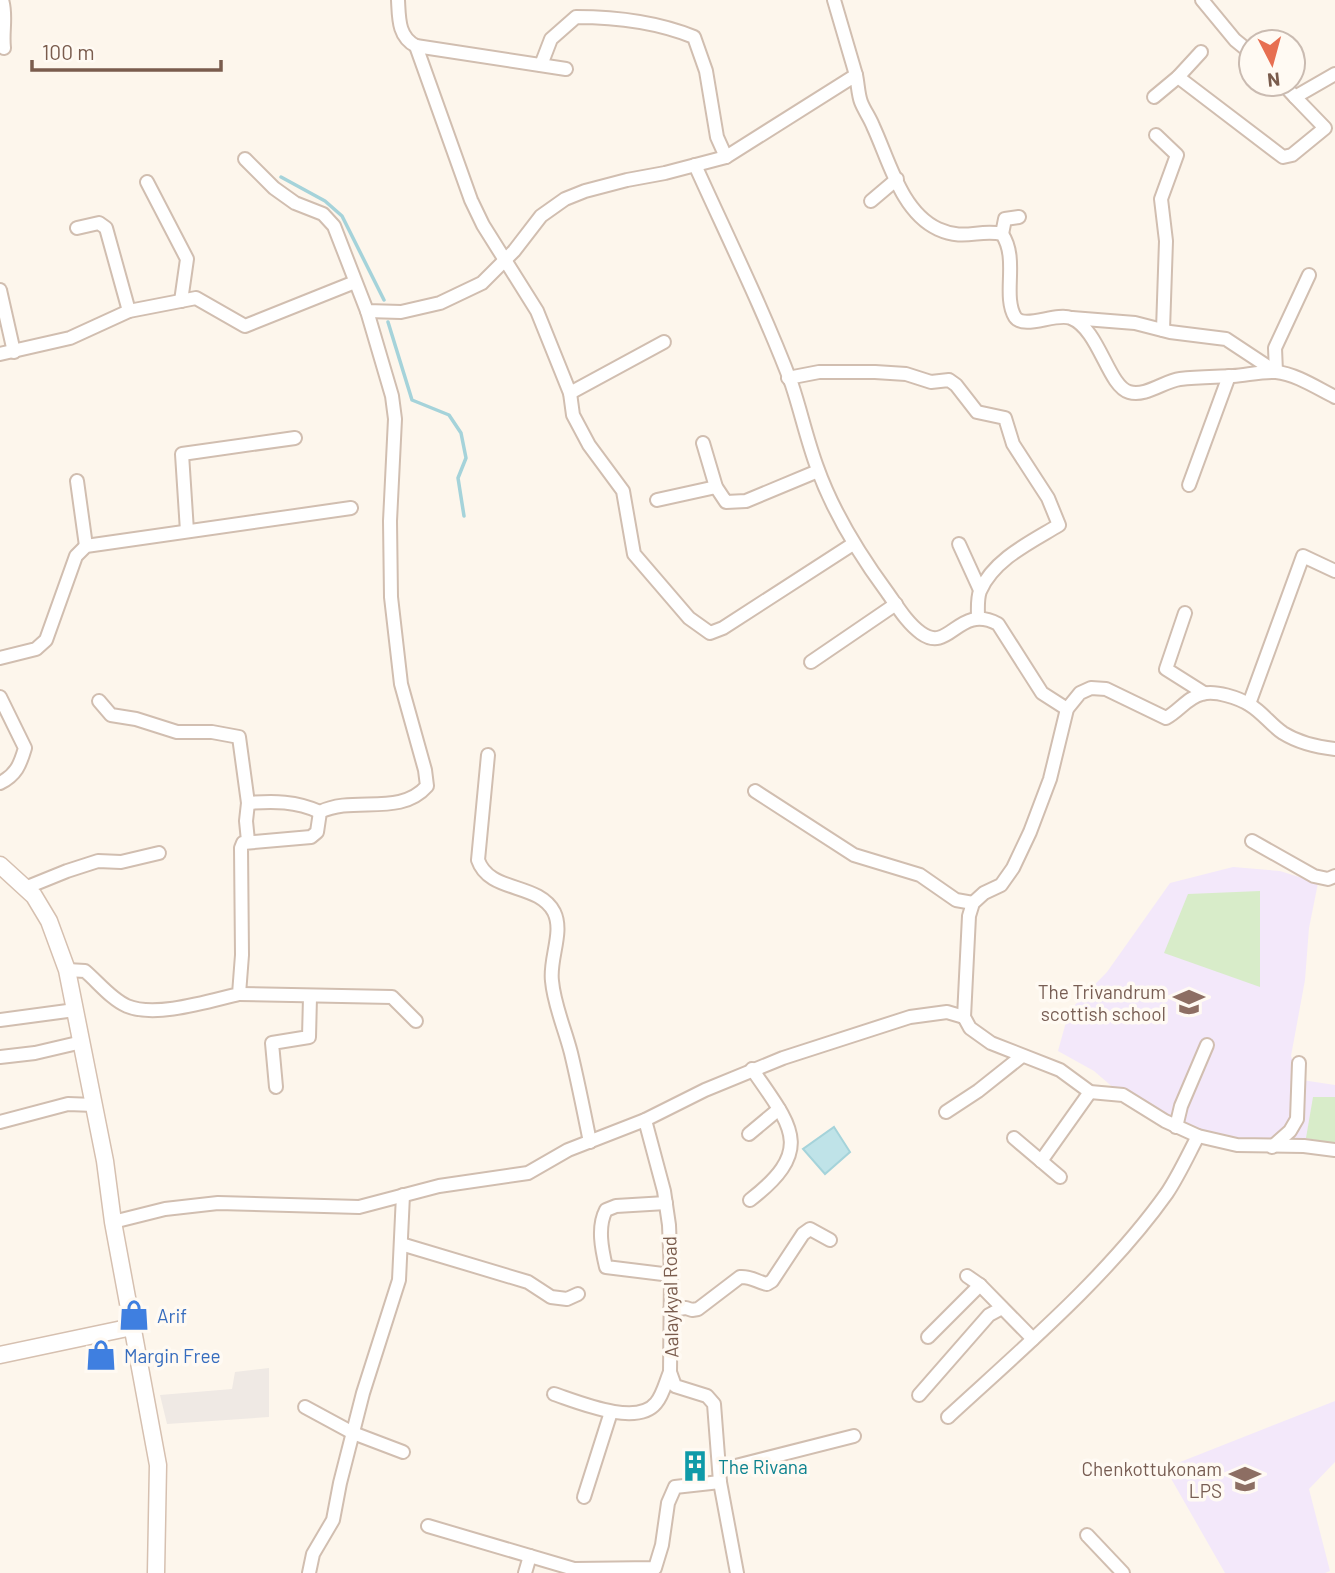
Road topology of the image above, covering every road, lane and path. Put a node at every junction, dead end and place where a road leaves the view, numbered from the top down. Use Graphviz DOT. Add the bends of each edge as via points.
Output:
graph roads {
  1 [pos="2,0"];
  2 [pos="398,0"];
  3 [pos="834,0"];
  4 [pos="1202,0"];
  5 [pos="2,18"];
  6 [pos="1237,42"];
  7 [pos="416,46"];
  8 [pos="4,48"];
  9 [pos="1200,52"];
  10 [pos="541,65"];
  11 [pos="566,69"];
  12 [pos="1335,74"];
  13 [pos="856,75"];
  14 [pos="1178,77"];
  15 [pos="1307,90"];
  16 [pos="1154,97"];
  17 [pos="1296,98"];
  18 [pos="1330,124"];
  19 [pos="1156,135"];
  20 [pos="726,157"];
  21 [pos="245,159"];
  22 [pos="695,165"];
  23 [pos="897,179"];
  24 [pos="147,182"];
  25 [pos="871,201"];
  26 [pos="1019,217"];
  27 [pos="77,228"];
  28 [pos="1002,234"];
  29 [pos="505,259"];
  30 [pos="1309,275"];
  31 [pos="355,282"];
  32 [pos="0,290"];
  33 [pos="181,301"];
  34 [pos="367,310"];
  35 [pos="129,311"];
  36 [pos="1071,318"];
  37 [pos="1163,330"];
  38 [pos="664,342"];
  39 [pos="14,352"];
  40 [pos="0,354"];
  41 [pos="1276,372"];
  42 [pos="1229,376"];
  43 [pos="788,378"];
  44 [pos="570,393"];
  45 [pos="1335,397"];
  46 [pos="295,438"];
  47 [pos="703,443"];
  48 [pos="818,471"];
  49 [pos="77,481"];
  50 [pos="1189,485"];
  51 [pos="716,487"];
  52 [pos="657,500"];
  53 [pos="351,508"];
  54 [pos="187,531"];
  55 [pos="853,544"];
  56 [pos="959,544"];
  57 [pos="86,546"];
  58 [pos="1335,571"];
  59 [pos="980,590"];
  60 [pos="895,604"];
  61 [pos="1185,613"];
  62 [pos="978,618"];
  63 [pos="0,658"];
  64 [pos="811,662"];
  65 [pos="1204,693"];
  66 [pos="0,697"];
  67 [pos="99,701"];
  68 [pos="1249,704"];
  69 [pos="1067,709"];
  70 [pos="1335,749"];
  71 [pos="488,755"];
  72 [pos="0,783"];
  73 [pos="755,791"];
  74 [pos="248,803"];
  75 [pos="320,812"];
  76 [pos="248,841"];
  77 [pos="1252,841"];
  78 [pos="159,853"];
  79 [pos="0,865"];
  80 [pos="1335,876"];
  81 [pos="25,888"];
  82 [pos="973,903"];
  83 [pos="67,970"];
  84 [pos="239,994"];
  85 [pos="310,997"];
  86 [pos="75,1010"];
  87 [pos="964,1017"];
  88 [pos="0,1020"];
  89 [pos="416,1021"];
  90 [pos="82,1042"];
  91 [pos="1207,1045"];
  92 [pos="1022,1056"];
  93 [pos="0,1057"];
  94 [pos="1299,1063"];
  95 [pos="752,1069"];
  96 [pos="276,1087"];
  97 [pos="1090,1093"];
  98 [pos="94,1105"];
  99 [pos="779,1109"];
  100 [pos="946,1112"];
  101 [pos="646,1120"];
  102 [pos="0,1122"];
  103 [pos="1176,1126"];
  104 [pos="748,1134"];
  105 [pos="1198,1136"];
  106 [pos="1014,1138"];
  107 [pos="590,1142"];
  108 [pos="1272,1147"];
  109 [pos="1335,1150"];
  110 [pos="1041,1161"];
  111 [pos="1060,1177"];
  112 [pos="403,1195"];
  113 [pos="750,1200"];
  114 [pos="666,1203"];
  115 [pos="113,1223"];
  116 [pos="830,1240"];
  117 [pos="401,1244"];
  118 [pos="671,1275"];
  119 [pos="967,1276"];
  120 [pos="980,1285"];
  121 [pos="578,1294"];
  122 [pos="1002,1308"];
  123 [pos="670,1310"];
  124 [pos="132,1327"];
  125 [pos="928,1337"];
  126 [pos="1033,1339"];
  127 [pos="0,1355"];
  128 [pos="669,1387"];
  129 [pos="555,1394"];
  130 [pos="919,1395"];
  131 [pos="305,1407"];
  132 [pos="611,1412"];
  133 [pos="948,1418"];
  134 [pos="353,1433"];
  135 [pos="854,1436"];
  136 [pos="403,1452"];
  137 [pos="720,1476"];
  138 [pos="583,1497"];
  139 [pos="428,1526"];
  140 [pos="1087,1535"];
  141 [pos="530,1556"];
  142 [pos="655,1571"];
  143 [pos="156,1573"];
  144 [pos="309,1573"];
  145 [pos="525,1573"];
  146 [pos="737,1573"];
  147 [pos="1123,1573"];
  1 -- 5 [label="street"];
  2 -- 7 [label="street" via="403,35"];
  3 -- 13 [label="street"];
  4 -- 6 [label="street"];
  5 -- 8 [label="street"];
  7 -- 10 [label="street"];
  7 -- 29 [label="street" via="471,200"];
  9 -- 14 [label="street"];
  10 -- 11 [label="street"];
  10 -- 20 [label="street" via="551,39 576,17 610,17 694,37 706,71 717,137"];
  12 -- 15 [label="street"];
  13 -- 20 [label="street"];
  13 -- 23 [label="street" via="861,102"];
  14 -- 16 [label="street"];
  14 -- 18 [label="street" via="1283,156 1292,155"];
  17 -- 18 [label="street"];
  19 -- 37 [label="street" via="1177,155 1161,199 1166,241"];
  20 -- 22 [label="street"];
  21 -- 31 [label="street" via="274,188 323,214 334,226"];
  22 -- 29 [label="street" via="565,199 541,216"];
  22 -- 43 [label="street"];
  23 -- 25 [label="street"];
  23 -- 28 [label="street" via="921,218 937,229 957,236"];
  24 -- 33 [label="street" via="187,259"];
  26 -- 28 [label="street" via="1005,219"];
  27 -- 35 [label="street" via="99,223 106,228"];
  28 -- 36 [label="street" via="1008,244 1015,317 1028,323"];
  29 -- 34 [label="street" via="482,283 440,303 401,312"];
  29 -- 44 [label="street" via="537,310"];
  30 -- 41 [label="street" via="1275,348"];
  31 -- 33 [label="street" via="245,326 196,298"];
  31 -- 34 [label="street"];
  32 -- 39 [label="street"];
  33 -- 35 [label="street"];
  34 -- 75 [label="street" via="395,419 391,597 401,684 427,786 418,797 400,803 332,806"];
  35 -- 39 [label="street" via="70,338"];
  36 -- 37 [label="street"];
  36 -- 42 [label="street" via="1099,348 1125,390 1141,392 1178,379"];
  37 -- 41 [label="street" via="1226,339"];
  38 -- 44 [label="street"];
  39 -- 40 [label="street"];
  41 -- 42 [label="street"];
  41 -- 45 [label="street"];
  42 -- 50 [label="street"];
  43 -- 48 [label="street"];
  43 -- 59 [label="street" via="819,372 875,372 906,373 932,382 949,380 977,412 1005,418 1013,444 1059,525 1001,564"];
  44 -- 55 [label="street" via="573,415 589,445 623,491 634,554 689,618 710,633"];
  46 -- 54 [label="street" via="182,454"];
  47 -- 51 [label="street"];
  48 -- 51 [label="street" via="737,503 726,502"];
  48 -- 55 [label="street"];
  49 -- 57 [label="street"];
  51 -- 52 [label="street"];
  53 -- 54 [label="street"];
  54 -- 57 [label="street"];
  55 -- 60 [label="street"];
  56 -- 59 [label="street"];
  57 -- 63 [label="street" via="76,556 46,640 36,649"];
  58 -- 68 [label="street" via="1303,556"];
  59 -- 62 [label="street"];
  60 -- 62 [label="street" via="909,623 933,639"];
  60 -- 64 [label="street"];
  61 -- 65 [label="street" via="1166,669"];
  62 -- 69 [label="street" via="998,624 1042,693"];
  65 -- 68 [label="street"];
  65 -- 69 [label="street" via="1166,718 1106,689 1080,692"];
  66 -- 72 [label="street" via="25,748 19,767"];
  67 -- 74 [label="street" via="111,715 177,732 239,737"];
  68 -- 70 [label="street" via="1282,733"];
  69 -- 82 [label="street" via="1051,779 1013,868 1001,884"];
  71 -- 107 [label="street" via="478,859 488,877 541,898 556,916 551,979"];
  73 -- 82 [label="street" via="854,855 920,875 956,900"];
  74 -- 75 [label="street" via="280,800"];
  74 -- 76 [label="street"];
  75 -- 76 [label="street" via="312,837"];
  76 -- 84 [label="street" via="241,848"];
  77 -- 80 [label="street" via="1321,879"];
  78 -- 81 [label="street" via="121,862 98,861"];
  79 -- 81 [label="main road"];
  81 -- 83 [label="main road" via="49,921"];
  82 -- 87 [label="street"];
  83 -- 84 [label="street" via="85,971 127,1006 149,1010"];
  83 -- 86 [label="main road"];
  84 -- 85 [label="street"];
  85 -- 89 [label="street" via="392,998"];
  85 -- 96 [label="street" via="309,1037 272,1043"];
  86 -- 88 [label="street"];
  86 -- 90 [label="main road"];
  87 -- 92 [label="street" via="970,1028 991,1043"];
  87 -- 95 [label="street" via="947,1012 910,1017"];
  90 -- 93 [label="street"];
  90 -- 98 [label="main road"];
  91 -- 103 [label="street"];
  92 -- 97 [label="street" via="1060,1070"];
  92 -- 100 [label="street"];
  94 -- 108 [label="street" via="1297,1119"];
  95 -- 99 [label="street"];
  95 -- 101 [label="street"];
  97 -- 103 [label="street" via="1123,1096"];
  97 -- 110 [label="street"];
  98 -- 102 [label="street" via="68,1104"];
  98 -- 115 [label="main road"];
  99 -- 104 [label="street"];
  99 -- 113 [label="street" via="790,1129 789,1152 778,1176"];
  101 -- 107 [label="street"];
  101 -- 114 [label="street, Aalaykyal Road"];
  103 -- 105 [label="street"];
  105 -- 108 [label="street"];
  105 -- 126 [label="street" via="1168,1191 1143,1223"];
  106 -- 110 [label="street"];
  107 -- 112 [label="street" via="528,1172"];
  108 -- 109 [label="street"];
  110 -- 111 [label="street"];
  112 -- 115 [label="street" via="359,1207 218,1203 165,1209"];
  112 -- 117 [label="street"];
  114 -- 118 [label="street, Aalaykyal Road"];
  114 -- 118 [label="street" via="606,1210 601,1223 602,1250 606,1267"];
  115 -- 124 [label="main road"];
  116 -- 123 [label="street" via="810,1229 767,1284 740,1277 698,1309"];
  117 -- 121 [label="street" via="528,1282 551,1297 566,1299"];
  117 -- 134 [label="street" via="399,1280"];
  118 -- 123 [label="street, Aalaykyal Road"];
  119 -- 120 [label="street"];
  120 -- 122 [label="street"];
  120 -- 125 [label="street"];
  122 -- 126 [label="street"];
  122 -- 130 [label="street" via="989,1315"];
  123 -- 128 [label="street, Aalaykyal Road"];
  124 -- 127 [label="main road"];
  124 -- 143 [label="main road" via="158,1465"];
  126 -- 133 [label="street"];
  128 -- 132 [label="street" via="656,1403 640,1412"];
  128 -- 137 [label="street, Aalaykyal Road" via="707,1396 714,1404"];
  129 -- 132 [label="street"];
  131 -- 134 [label="street"];
  132 -- 138 [label="street"];
  134 -- 136 [label="street"];
  134 -- 144 [label="street" via="333,1520 313,1554"];
  135 -- 137 [label="street"];
  137 -- 142 [label="street" via="675,1487"];
  137 -- 146 [label="street, Aalaykyal Road"];
  139 -- 141 [label="street"];
  140 -- 147 [label="street"];
  141 -- 142 [label="street" via="574,1569"];
  141 -- 145 [label="street"];
}
